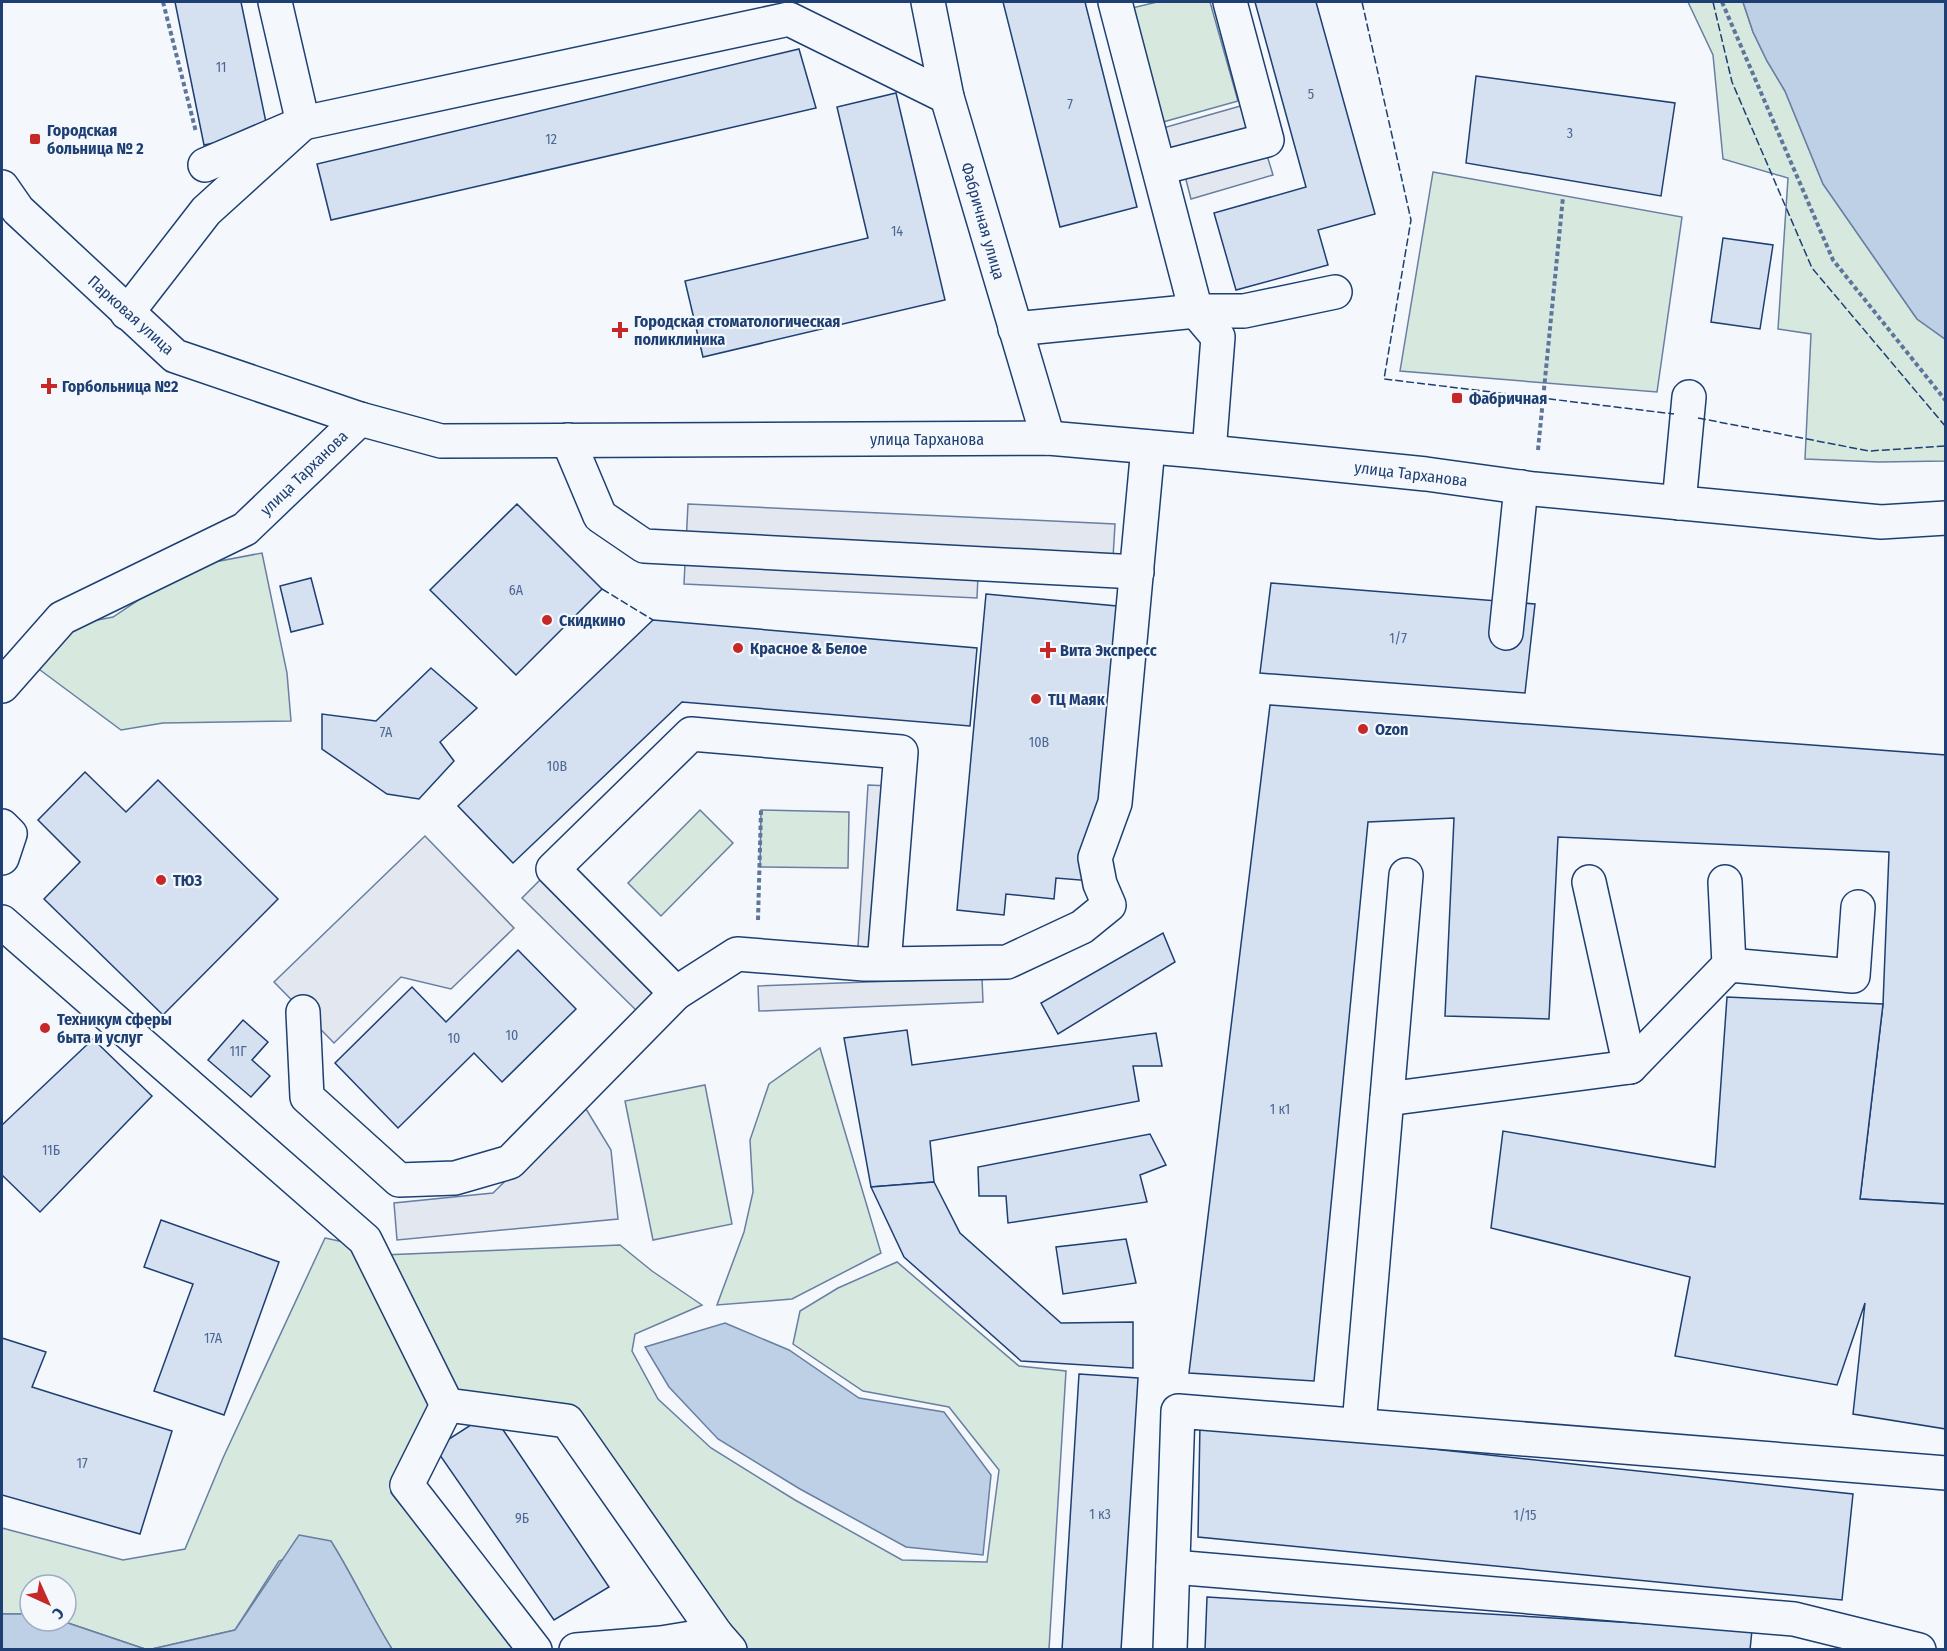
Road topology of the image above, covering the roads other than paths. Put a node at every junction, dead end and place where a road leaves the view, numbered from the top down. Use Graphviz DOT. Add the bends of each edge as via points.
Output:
graph roads {
  1 [pos="274,2"];
  2 [pos="928,2"];
  3 [pos="1115,2"];
  4 [pos="1230,2"];
  5 [pos="947,97"];
  6 [pos="303,123"];
  7 [pos="205,165"];
  8 [pos="1160,168"];
  9 [pos="2,187"];
  10 [pos="1335,292"];
  11 [pos="1196,310"];
  12 [pos="127,313"];
  13 [pos="1015,329"];
  14 [pos="1689,397"];
  15 [pos="360,418"];
  16 [pos="1048,438"];
  17 [pos="568,440"];
  18 [pos="1148,447"];
  19 [pos="1209,452"];
  20 [pos="1521,487"];
  21 [pos="1679,503"];
  22 [pos="1946,518"];
  23 [pos="1137,572"];
  24 [pos="1506,633"];
  25 [pos="2,686"];
  26 [pos="2,826"];
  27 [pos="2,858"];
  28 [pos="1406,875"];
  29 [pos="1589,882"];
  30 [pos="1725,882"];
  31 [pos="1858,907"];
  32 [pos="2,922"];
  33 [pos="884,964"];
  34 [pos="1729,965"];
  35 [pos="676,993"];
  36 [pos="303,1012"];
  37 [pos="1630,1067"];
  38 [pos="1387,1099"];
  39 [pos="447,1405"];
  40 [pos="1359,1425"];
  41 [pos="1946,1473"];
  42 [pos="1173,1567"];
  43 [pos="723,1642"];
  44 [pos="535,1650"];
  45 [pos="576,1650"];
  46 [pos="1170,1650"];
  47 [pos="1919,1650"];
  1 -- 6 [label="main road"];
  2 -- 5 [label="main road, Фабричная улица"];
  3 -- 8 [label="main road"];
  4 -- 8 [label="main road" via="1267,140"];
  5 -- 6 [label="main road" via="789,19"];
  5 -- 13 [label="main road, Фабричная улица"];
  6 -- 7 [label="main road"];
  6 -- 12 [label="main road" via="206,211"];
  8 -- 11 [label="main road"];
  9 -- 12 [label="main road, Парковая улица" via="18,210"];
  10 -- 11 [label="main road" via="1244,311"];
  11 -- 13 [label="main road"];
  11 -- 19 [label="main road" via="1218,336"];
  12 -- 15 [label="main road, Парковая улица" via="175,356"];
  13 -- 16 [label="main road, Фабричная улица"];
  14 -- 21 [label="main road"];
  15 -- 17 [label="main road, улица Тарханова" via="441,441"];
  15 -- 25 [label="main road, улица Тарханова" via="245,529 62,618"];
  16 -- 17 [label="main road, улица Тарханова"];
  16 -- 18 [label="main road, улица Тарханова"];
  17 -- 23 [label="main road" via="600,516 644,546"];
  18 -- 19 [label="main road, улица Тарханова"];
  18 -- 23 [label="main road"];
  19 -- 20 [label="main road, улица Тарханова"];
  20 -- 21 [label="main road, улица Тарханова"];
  20 -- 24 [label="main road"];
  21 -- 22 [label="main road, улица Тарханова" via="1881,522"];
  23 -- 33 [label="main road" via="1115,803 1095,858 1109,905 1082,927 1007,962"];
  26 -- 27 [label="main road" via="10,834"];
  28 -- 38 [label="main road"];
  29 -- 37 [label="main road"];
  30 -- 34 [label="main road"];
  31 -- 34 [label="main road" via="1852,976"];
  32 -- 39 [label="main road" via="365,1240"];
  33 -- 35 [label="main road" via="737,954"];
  33 -- 35 [label="main road" via="900,752 691,734 553,869"];
  34 -- 37 [label="main road"];
  35 -- 36 [label="main road" via="510,1162 455,1178 399,1180 307,1097"];
  37 -- 38 [label="main road"];
  38 -- 40 [label="main road"];
  39 -- 43 [label="main road" via="567,1421"];
  39 -- 44 [label="main road" via="407,1485"];
  40 -- 41 [label="main road"];
  40 -- 42 [label="main road" via="1178,1411"];
  42 -- 46 [label="main road"];
  42 -- 47 [label="main road" via="1794,1619"];
  43 -- 45 [label="main road"];
}
